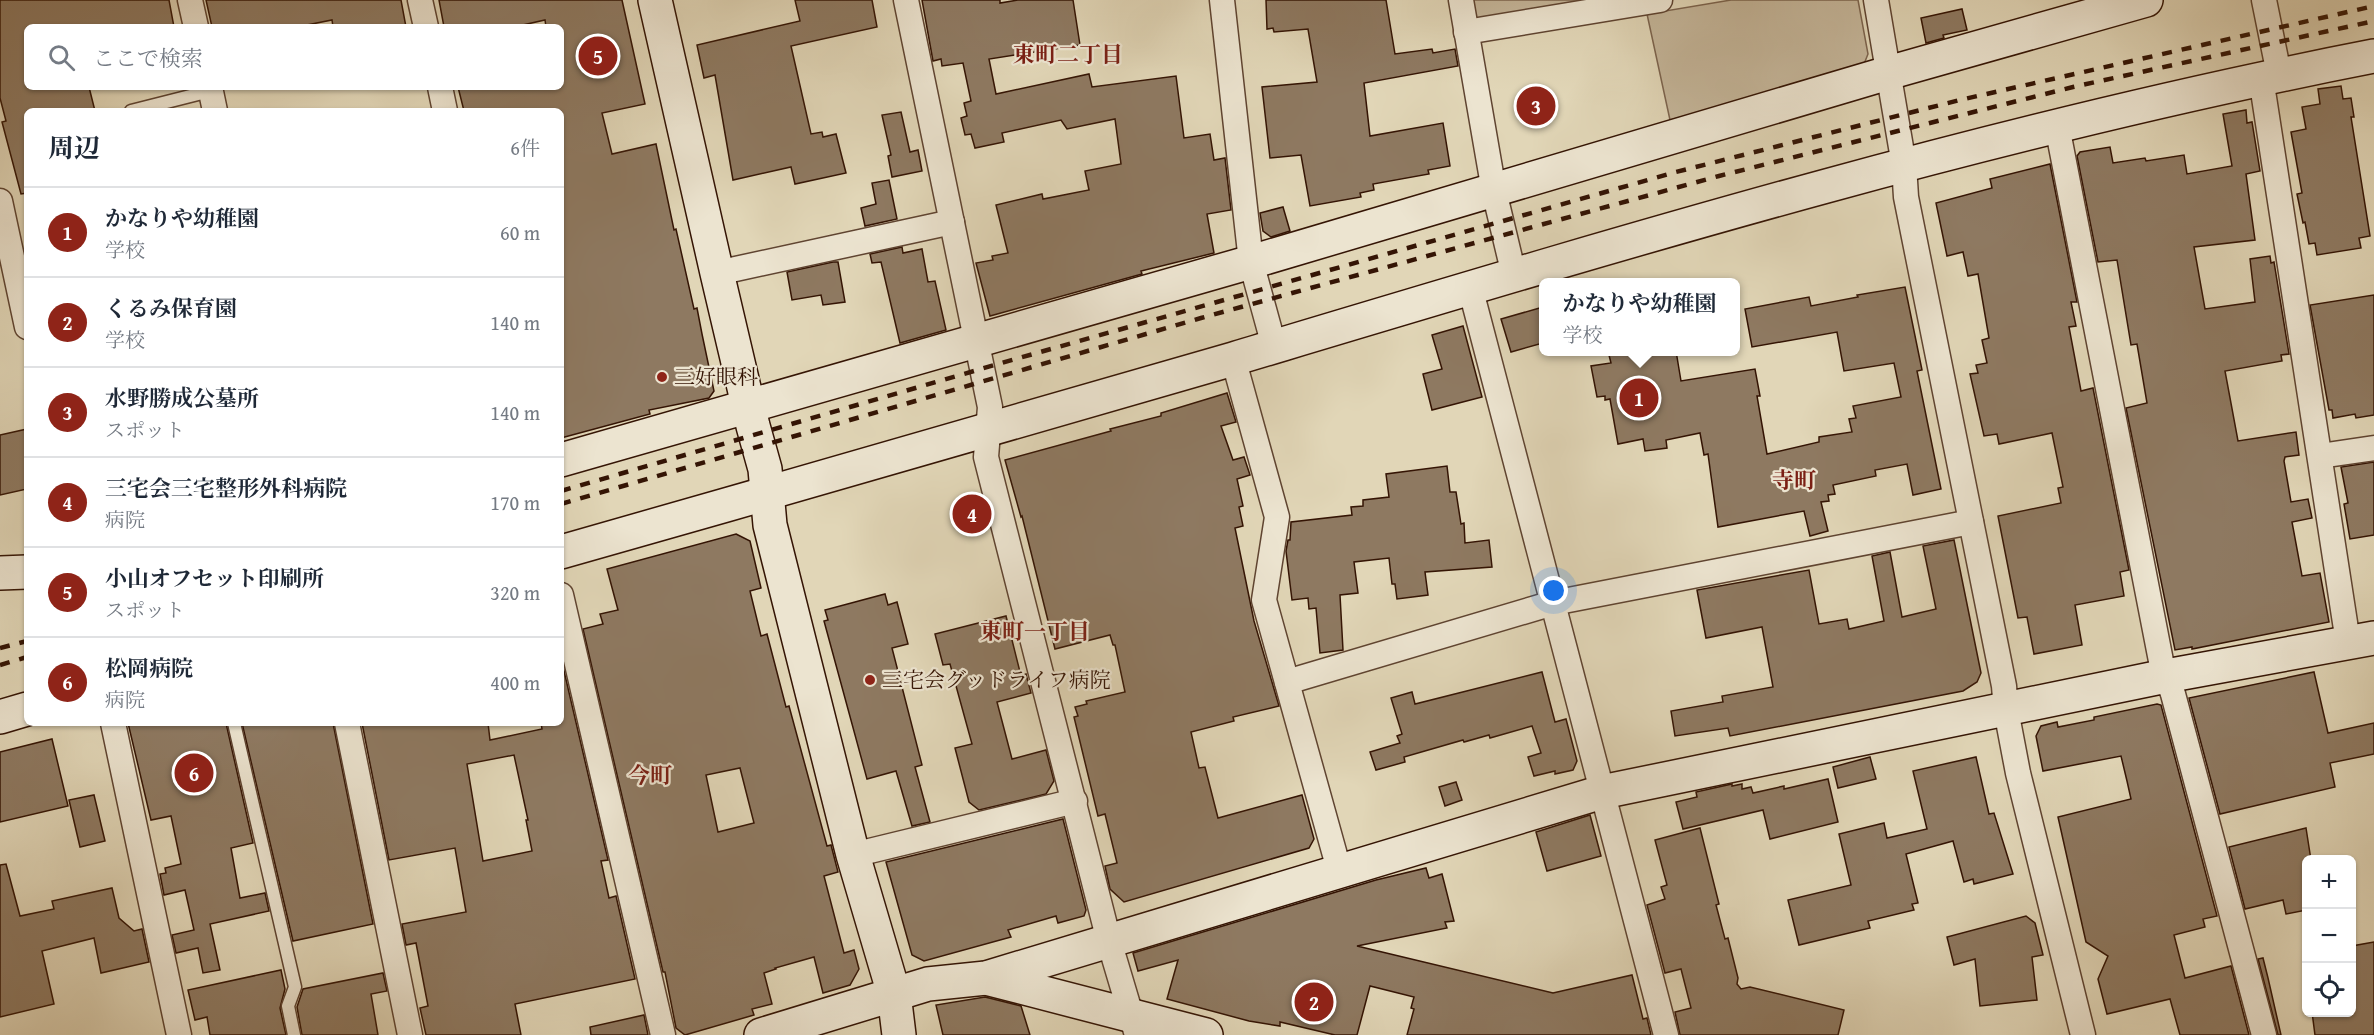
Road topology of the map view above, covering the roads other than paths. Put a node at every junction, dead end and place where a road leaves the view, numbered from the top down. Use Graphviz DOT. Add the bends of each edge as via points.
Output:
graph roads {
  1 [pos="190,0"];
  2 [pos="420,0"];
  3 [pos="655,0"];
  4 [pos="906,0"];
  5 [pos="1222,0"];
  6 [pos="1461,0"];
  7 [pos="1660,0"];
  8 [pos="1876,0"];
  9 [pos="2146,0"];
  10 [pos="2264,0"];
  11 [pos="195,24"];
  12 [pos="425,24"];
  13 [pos="1466,32"];
  14 [pos="2374,56"];
  15 [pos="1888,73"];
  16 [pos="2270,76"];
  17 [pos="441,90"];
  18 [pos="212,96"];
  19 [pos="147,108"];
  20 [pos="444,108"];
  21 [pos="2057,126"];
  22 [pos="1904,165"];
  23 [pos="1494,190"];
  24 [pos="0,201"];
  25 [pos="952,222"];
  26 [pos="1251,262"];
  27 [pos="717,273"];
  28 [pos="1514,275"];
  29 [pos="1470,287"];
  30 [pos="24,313"];
  31 [pos="976,339"];
  32 [pos="1274,346"];
  33 [pos="1233,358"];
  34 [pos="749,405"];
  35 [pos="988,430"];
  36 [pos="2374,448"];
  37 [pos="2320,456"];
  38 [pos="564,459"];
  39 [pos="767,493"];
  40 [pos="1971,522"];
  41 [pos="564,551"];
  42 [pos="24,572"];
  43 [pos="0,573"];
  44 [pos="1553,603"];
  45 [pos="564,608"];
  46 [pos="2361,640"];
  47 [pos="2166,676"];
  48 [pos="1287,682"];
  49 [pos="24,710"];
  50 [pos="2006,710"];
  51 [pos="0,717"];
  52 [pos="114,726"];
  53 [pos="235,726"];
  54 [pos="347,726"];
  55 [pos="1602,792"];
  56 [pos="1075,801"];
  57 [pos="853,855"];
  58 [pos="1340,873"];
  59 [pos="1110,941"];
  60 [pos="986,978"];
  61 [pos="894,994"];
  62 [pos="1135,1026"];
  63 [pos="179,1035"];
  64 [pos="294,1035"];
  65 [pos="410,1035"];
  66 [pos="663,1035"];
  67 [pos="761,1035"];
  68 [pos="899,1035"];
  69 [pos="1206,1035"];
  70 [pos="1666,1035"];
  71 [pos="2083,1035"];
  72 [pos="2264,1035"];
  1 -- 11 [label="street"];
  2 -- 12 [label="street"];
  3 -- 27 [label="street"];
  4 -- 25 [label="street"];
  5 -- 26 [label="street"];
  6 -- 13 [label="street"];
  7 -- 13 [label="street"];
  8 -- 15 [label="street"];
  9 -- 15 [label="street"];
  10 -- 16 [label="street"];
  13 -- 23 [label="street"];
  14 -- 16 [label="street"];
  15 -- 22 [label="street"];
  15 -- 23 [label="street"];
  16 -- 21 [label="street"];
  16 -- 37 [label="street"];
  17 -- 20 [label="street"];
  18 -- 19 [label="lane"];
  21 -- 22 [label="street"];
  21 -- 47 [label="street"];
  22 -- 28 [label="street"];
  22 -- 40 [label="street" via="1906,197"];
  23 -- 26 [label="street"];
  23 -- 28 [label="street"];
  24 -- 30 [label="street"];
  25 -- 27 [label="street"];
  25 -- 31 [label="street"];
  26 -- 31 [label="street"];
  26 -- 32 [label="street"];
  27 -- 34 [label="street"];
  28 -- 29 [label="street"];
  29 -- 32 [label="street"];
  29 -- 44 [label="street"];
  31 -- 34 [label="street"];
  31 -- 35 [label="street" via="990,406"];
  32 -- 33 [label="street"];
  33 -- 35 [label="street"];
  33 -- 48 [label="street" via="1277,517 1264,600"];
  34 -- 38 [label="street"];
  34 -- 39 [label="street"];
  35 -- 39 [label="street"];
  35 -- 56 [label="street" via="986,457"];
  36 -- 37 [label="street"];
  37 -- 46 [label="street"];
  39 -- 41 [label="street"];
  39 -- 57 [label="street" via="770,525"];
  40 -- 44 [label="street"];
  40 -- 50 [label="street"];
  42 -- 43 [label="street"];
  44 -- 48 [label="street"];
  44 -- 55 [label="street"];
  45 -- 66 [label="street"];
  46 -- 47 [label="street"];
  47 -- 50 [label="street"];
  47 -- 72 [label="street"];
  48 -- 58 [label="street"];
  49 -- 51 [label="street"];
  50 -- 55 [label="street"];
  50 -- 71 [label="street" via="2045,888"];
  52 -- 63 [label="street"];
  53 -- 64 [label="lane" via="295,987 288,1006"];
  54 -- 65 [label="street"];
  55 -- 58 [label="street"];
  55 -- 70 [label="street"];
  56 -- 57 [label="street"];
  56 -- 59 [label="street"];
  57 -- 61 [label="street"];
  58 -- 59 [label="street"];
  59 -- 60 [label="street"];
  59 -- 62 [label="street"];
  60 -- 61 [label="street" via="928,984"];
  60 -- 62 [label="street"];
  61 -- 67 [label="street"];
  61 -- 68 [label="street"];
  62 -- 69 [label="street"];
}
